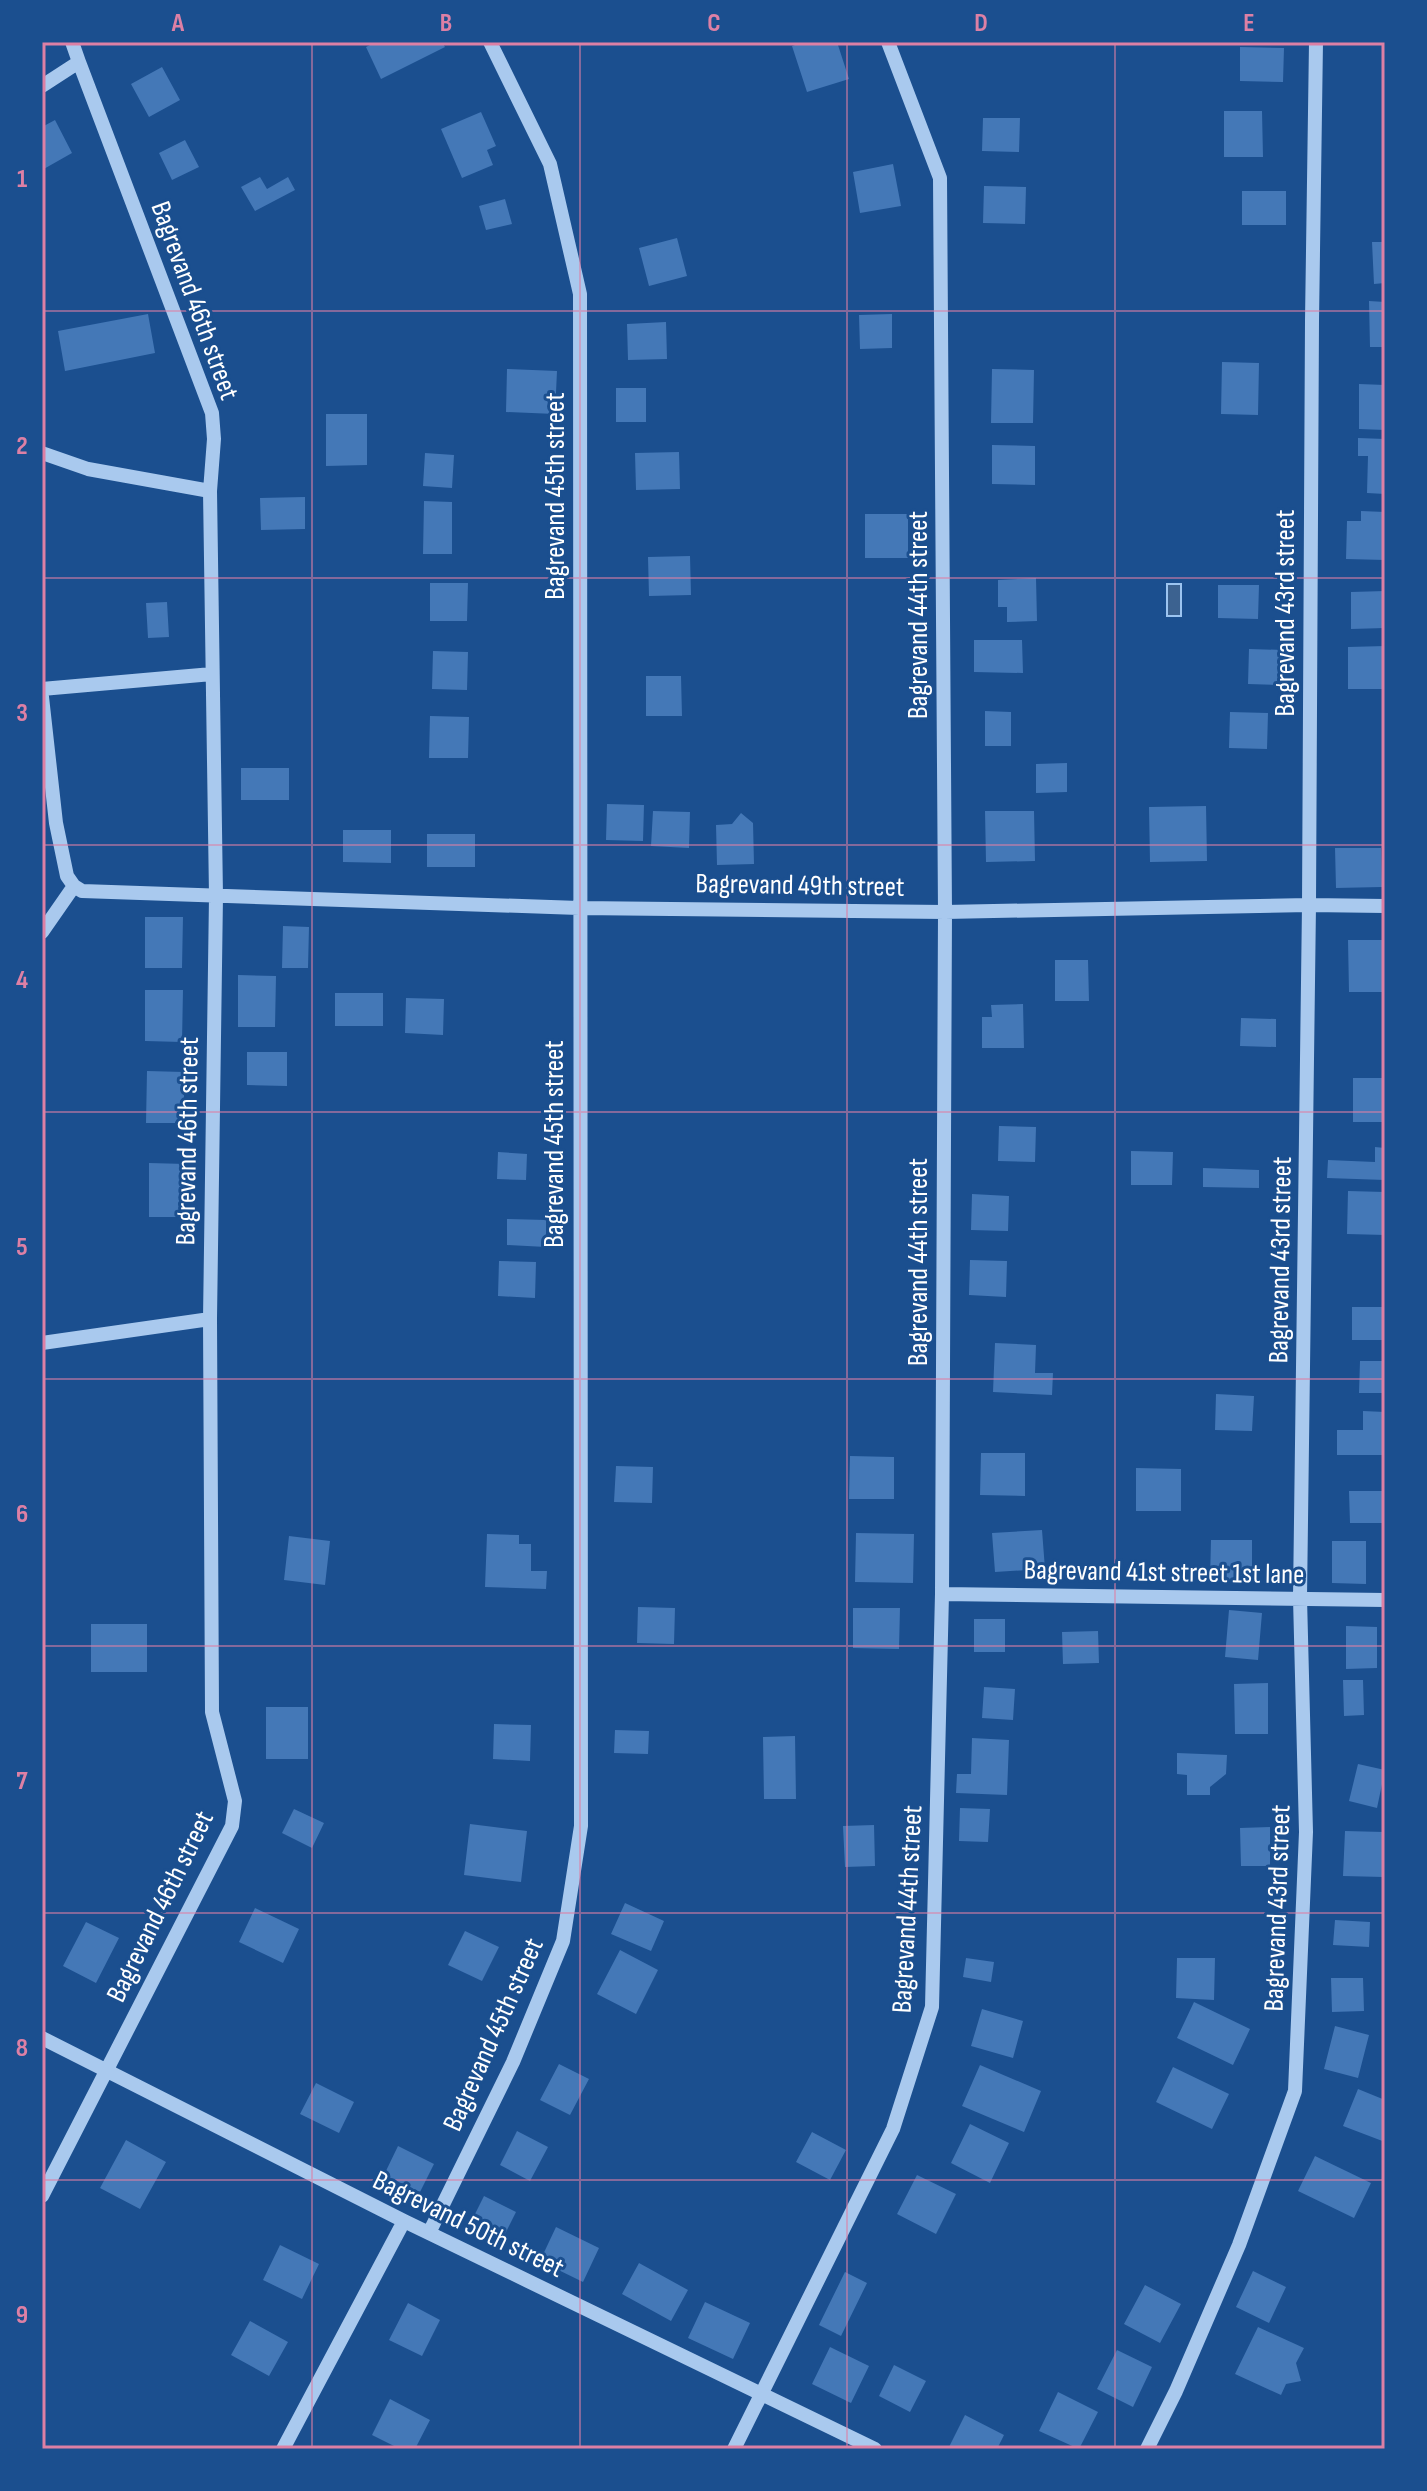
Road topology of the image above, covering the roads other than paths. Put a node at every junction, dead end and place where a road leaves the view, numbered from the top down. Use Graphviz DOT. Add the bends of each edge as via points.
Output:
graph roads {
  1 [pos="72,42"];
  2 [pos="490,42"];
  3 [pos="888,42"];
  4 [pos="1316,42"];
  5 [pos="79,62"];
  6 [pos="42,86"];
  7 [pos="42,453"];
  8 [pos="210,491"];
  9 [pos="212,674"];
  10 [pos="42,689"];
  11 [pos="42,697"];
  12 [pos="48,800"];
  13 [pos="74,886"];
  14 [pos="216,896"];
  15 [pos="1309,905"];
  16 [pos="1385,906"];
  17 [pos="579,908"];
  18 [pos="945,912"];
  19 [pos="42,932"];
  20 [pos="210,1319"];
  21 [pos="42,1343"];
  22 [pos="942,1594"];
  23 [pos="1300,1598"];
  24 [pos="1385,1600"];
  25 [pos="42,2038"];
  26 [pos="106,2071"];
  27 [pos="42,2196"];
  28 [pos="404,2221"];
  29 [pos="429,2233"];
  30 [pos="762,2394"];
  31 [pos="283,2449"];
  32 [pos="734,2449"];
  33 [pos="875,2449"];
  34 [pos="1147,2449"];
  1 -- 5 [label="street, Bagrevand 46th street"];
  2 -- 17 [label="street, Bagrevand 45th street" via="550,164 580,294"];
  3 -- 18 [label="street, Bagrevand 44th street" via="940,178"];
  4 -- 15 [label="street, Bagrevand 43rd street"];
  5 -- 6 [label="street"];
  5 -- 8 [label="street, Bagrevand 46th street" via="212,413"];
  7 -- 8 [label="street" via="88,469"];
  8 -- 9 [label="street, Bagrevand 46th street"];
  9 -- 10 [label="street"];
  9 -- 14 [label="street, Bagrevand 46th street"];
  11 -- 12 [label="street"];
  12 -- 13 [label="street"];
  13 -- 14 [label="street, Bagrevand 49th street" via="93,893"];
  13 -- 19 [label="street"];
  14 -- 17 [label="street, Bagrevand 49th street"];
  14 -- 20 [label="street, Bagrevand 46th street"];
  15 -- 16 [label="street, Bagrevand 49th street"];
  15 -- 18 [label="street, Bagrevand 49th street"];
  15 -- 23 [label="street, Bagrevand 43rd street"];
  17 -- 18 [label="street, Bagrevand 49th street"];
  17 -- 29 [label="street, Bagrevand 45th street" via="581,1826 563,1941 513,2062"];
  18 -- 22 [label="street, Bagrevand 44th street"];
  20 -- 21 [label="street"];
  20 -- 26 [label="street, Bagrevand 46th street" via="212,1712 235,1801 232,1826"];
  22 -- 23 [label="street, Bagrevand 41st street 1st lane"];
  22 -- 30 [label="street, Bagrevand 44th street" via="932,2007 893,2129"];
  23 -- 24 [label="street, Bagrevand 41st street 1st lane"];
  23 -- 34 [label="street, Bagrevand 43rd street" via="1306,1832 1295,2091 1239,2245"];
  25 -- 26 [label="street, Bagrevand 50th street"];
  26 -- 27 [label="street, Bagrevand 46th street"];
  26 -- 28 [label="street, Bagrevand 50th street"];
  28 -- 29 [label="street, Bagrevand 50th street"];
  28 -- 31 [label="street"];
  29 -- 30 [label="street, Bagrevand 50th street"];
  30 -- 32 [label="street, Bagrevand 44th street"];
  30 -- 33 [label="street, Bagrevand 50th street"];
}
